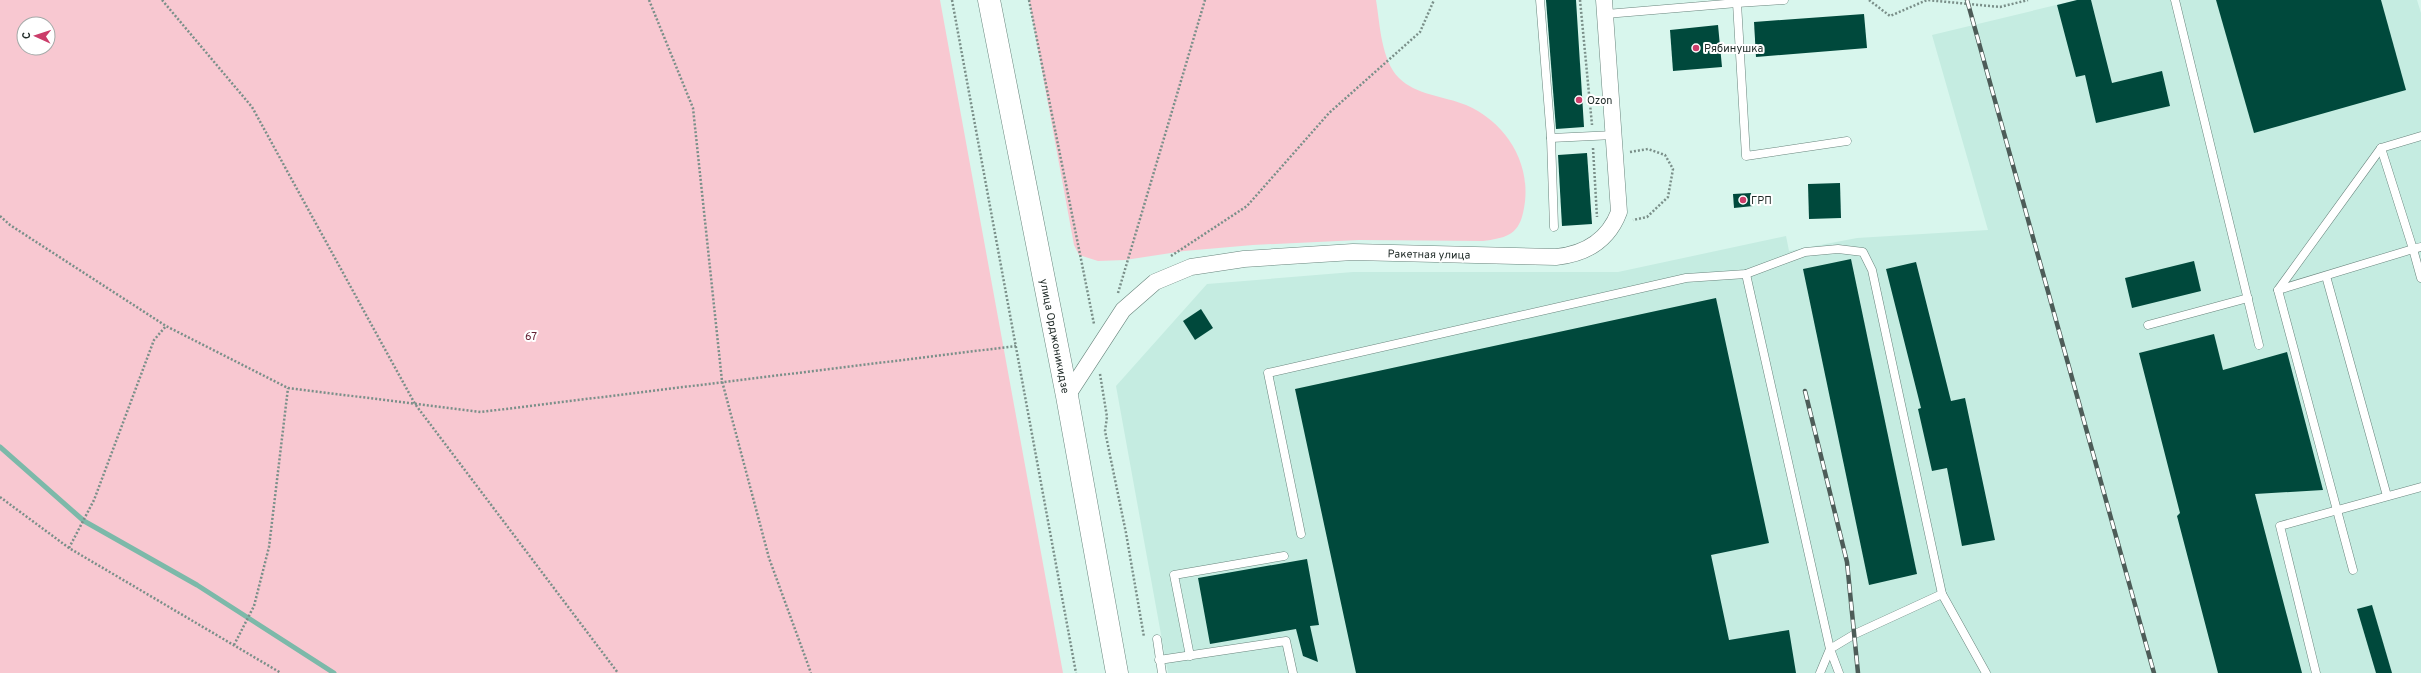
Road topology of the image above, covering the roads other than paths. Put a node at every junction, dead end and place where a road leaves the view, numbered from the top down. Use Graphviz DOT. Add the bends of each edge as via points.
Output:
graph roads {
  1 [pos="989,0"];
  2 [pos="1540,0"];
  3 [pos="1784,0"];
  4 [pos="2175,0"];
  5 [pos="1736,2"];
  6 [pos="1605,7"];
  7 [pos="1614,135"];
  8 [pos="2421,136"];
  9 [pos="1551,138"];
  10 [pos="1847,141"];
  11 [pos="2381,148"];
  12 [pos="1554,227"];
  13 [pos="2421,247"];
  14 [pos="2413,249"];
  15 [pos="1746,274"];
  16 [pos="2326,276"];
  17 [pos="2421,278"];
  18 [pos="2278,290"];
  19 [pos="2248,298"];
  20 [pos="2148,325"];
  21 [pos="2259,345"];
  22 [pos="1067,396"];
  23 [pos="2421,487"];
  24 [pos="2386,496"];
  25 [pos="2337,510"];
  26 [pos="1302,534"];
  27 [pos="1284,556"];
  28 [pos="2353,570"];
  29 [pos="1942,594"];
  30 [pos="1157,640"];
  31 [pos="1830,649"];
  32 [pos="1190,656"];
  33 [pos="1159,660"];
  34 [pos="1118,673"];
  35 [pos="1162,673"];
  36 [pos="1293,673"];
  37 [pos="1820,673"];
  38 [pos="1839,673"];
  39 [pos="1986,673"];
  40 [pos="2316,673"];
  1 -- 22 [label="main road, улица Орджоникидзе"];
  2 -- 9 [label="lane"];
  3 -- 5 [label="lane"];
  4 -- 19 [label="lane"];
  5 -- 6 [label="lane"];
  5 -- 10 [label="lane" via="1746,156"];
  6 -- 7 [label="street, Ракетная улица"];
  7 -- 9 [label="lane"];
  7 -- 22 [label="street, Ракетная улица" via="1619,212 1614,225 1596,244 1571,256 1353,252 1244,259 1190,267 1156,282 1123,310"];
  8 -- 11 [label="lane"];
  9 -- 12 [label="lane"];
  11 -- 14 [label="lane"];
  11 -- 18 [label="lane"];
  13 -- 14 [label="lane"];
  14 -- 16 [label="lane"];
  14 -- 17 [label="lane"];
  15 -- 26 [label="lane" via="1686,278 1268,373"];
  15 -- 29 [label="lane" via="1805,252 1838,249 1863,252 1872,270"];
  15 -- 31 [label="lane"];
  16 -- 18 [label="lane"];
  16 -- 24 [label="lane"];
  18 -- 25 [label="lane"];
  19 -- 20 [label="lane"];
  19 -- 21 [label="lane"];
  22 -- 34 [label="main road, улица Орджоникидзе"];
  23 -- 24 [label="lane"];
  24 -- 25 [label="lane"];
  25 -- 28 [label="lane"];
  25 -- 40 [label="lane" via="2280,526"];
  27 -- 32 [label="lane" via="1174,575"];
  29 -- 31 [label="lane" via="1855,634"];
  29 -- 39 [label="lane"];
  30 -- 33 [label="lane"];
  31 -- 37 [label="lane"];
  31 -- 38 [label="lane"];
  32 -- 33 [label="lane"];
  32 -- 36 [label="lane" via="1286,641"];
  33 -- 35 [label="lane"];
}
